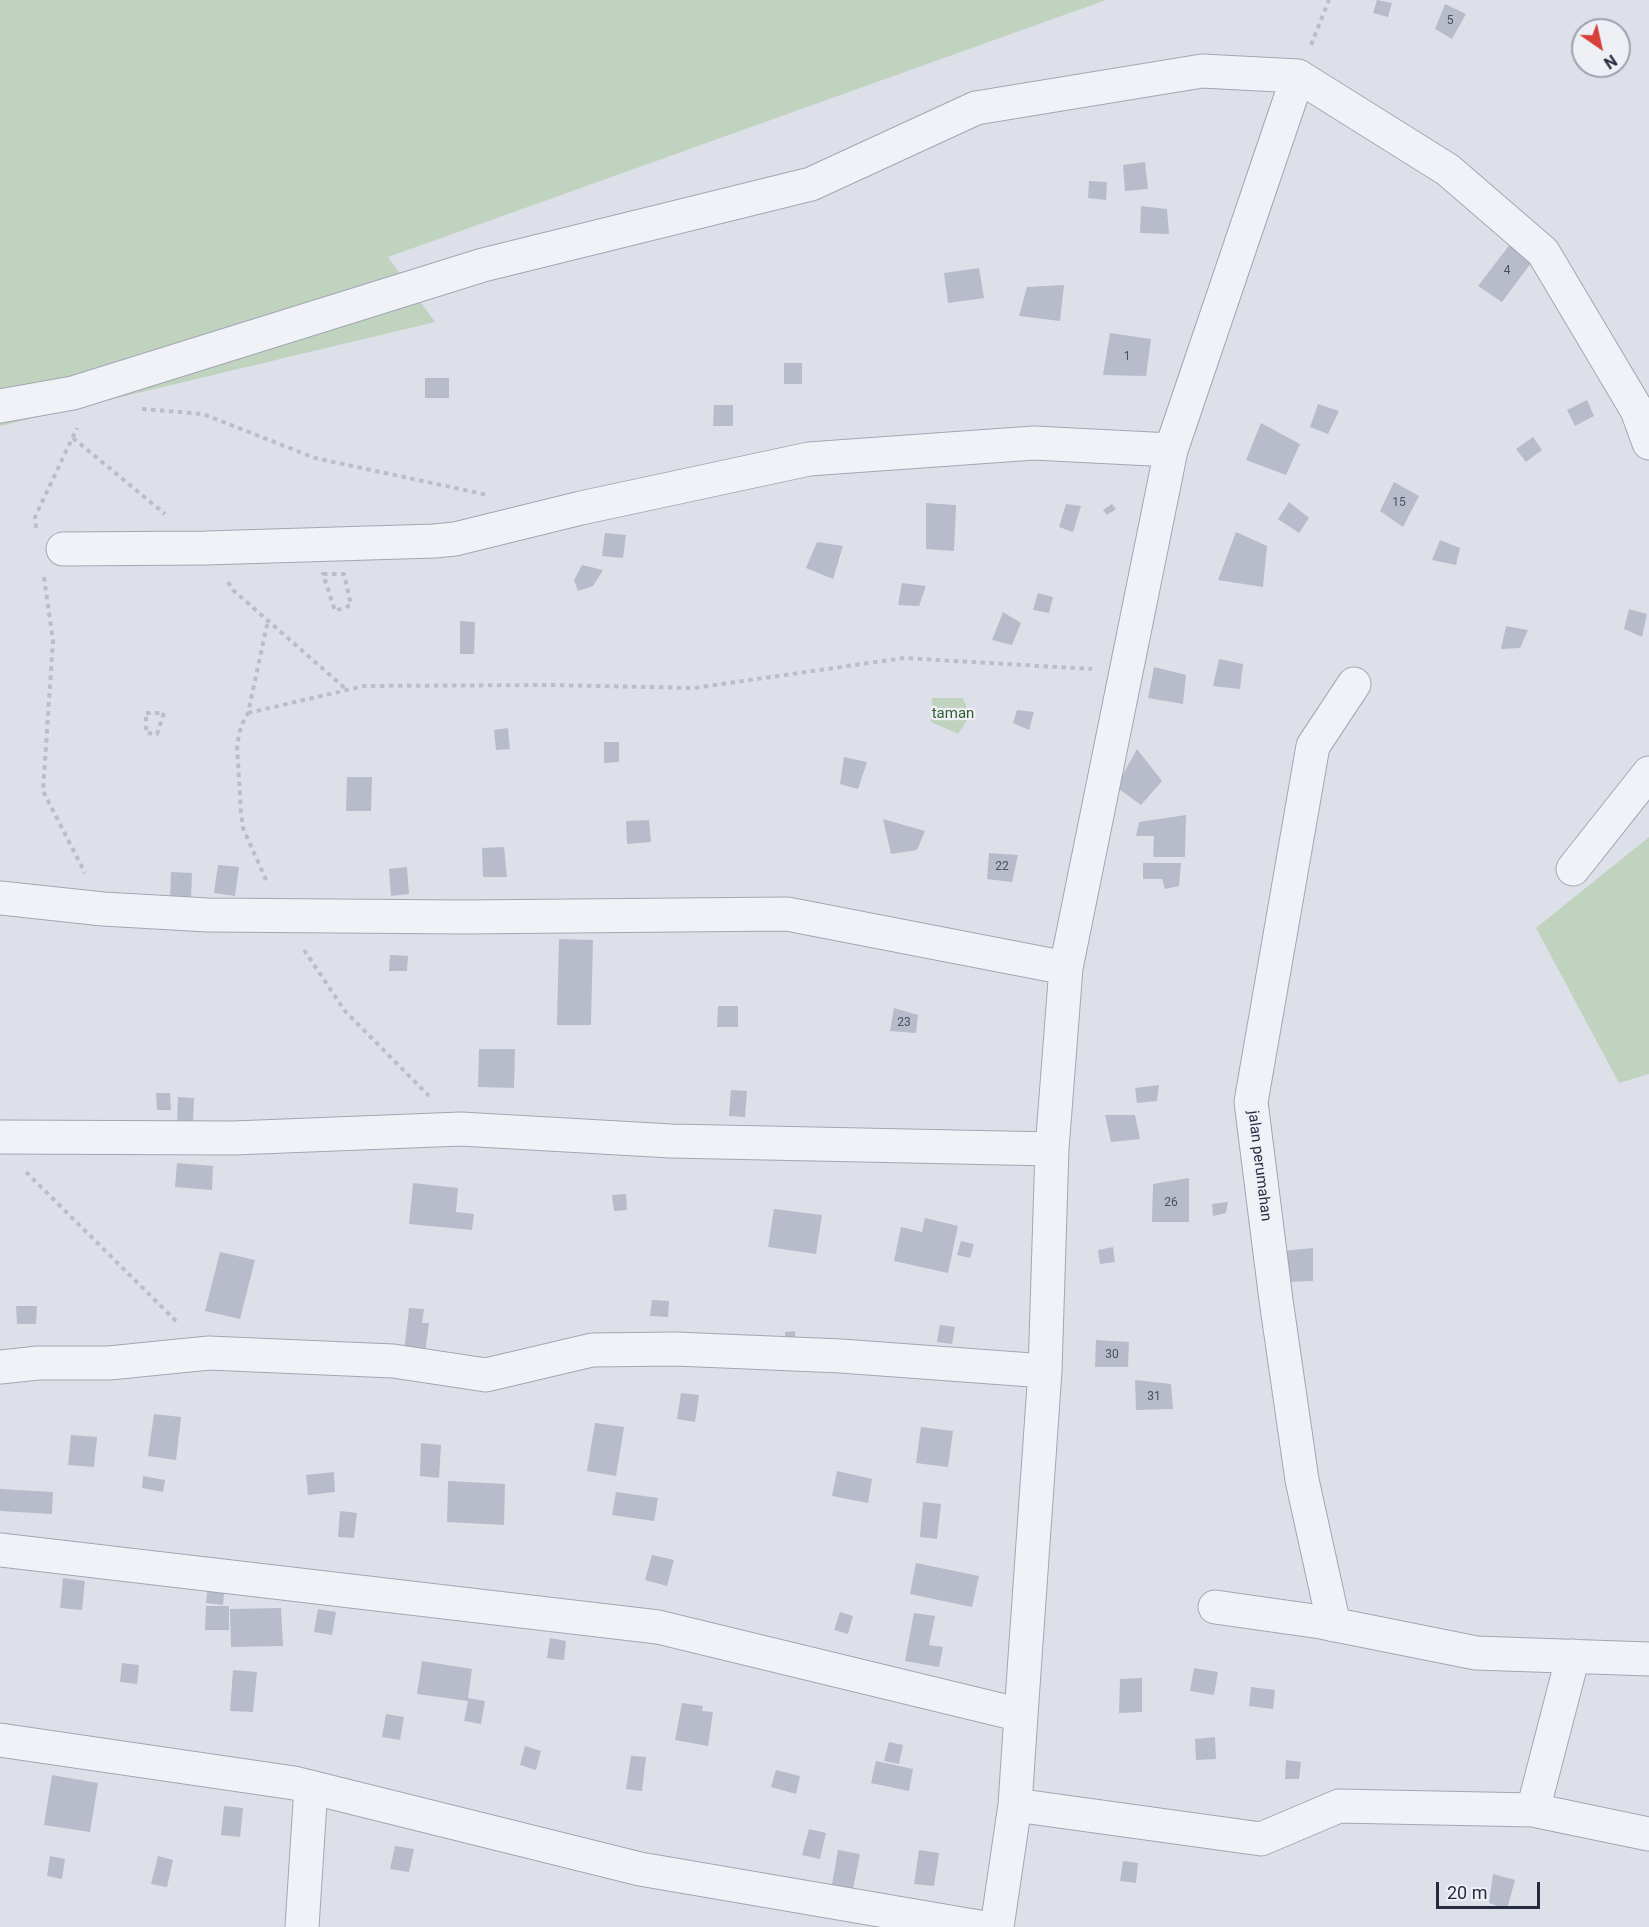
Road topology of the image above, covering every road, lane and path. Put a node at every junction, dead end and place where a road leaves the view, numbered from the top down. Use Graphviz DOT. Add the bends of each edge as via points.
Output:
graph roads {
  1 [pos="1329,0"];
  2 [pos="1298,76"];
  3 [pos="0,406"];
  4 [pos="134,408"];
  5 [pos="80,421"];
  6 [pos="1649,443"];
  7 [pos="1171,450"];
  8 [pos="499,497"];
  9 [pos="48,554"];
  10 [pos="351,605"];
  11 [pos="268,620"];
  12 [pos="1126,671"];
  13 [pos="1354,684"];
  14 [pos="157,734"];
  15 [pos="1649,773"];
  16 [pos="1573,869"];
  17 [pos="0,898"];
  18 [pos="103,909"];
  19 [pos="1066,968"];
  20 [pos="0,1137"];
  21 [pos="1052,1149"];
  22 [pos="25,1170"];
  23 [pos="208,1353"];
  24 [pos="0,1367"];
  25 [pos="1045,1371"];
  26 [pos="0,1550"];
  27 [pos="1215,1607"];
  28 [pos="1334,1625"];
  29 [pos="1574,1656"];
  30 [pos="1649,1659"];
  31 [pos="1021,1715"];
  32 [pos="0,1740"];
  33 [pos="311,1787"];
  34 [pos="1014,1805"];
  35 [pos="1533,1810"];
  36 [pos="1649,1834"];
  37 [pos="302,1927"];
  38 [pos="979,1927"];
  39 [pos="997,1927"];
  1 -- 2 [label="path"];
  2 -- 3 [label="street" via="1202,70 976,108 810,184 483,265 73,393"];
  2 -- 6 [label="street" via="1448,170 1543,252 1637,410"];
  2 -- 7 [label="street"];
  4 -- 8 [label="path" via="203,414 315,458"];
  5 -- 9 [label="path" via="35,516"];
  7 -- 9 [label="street" via="1034,443 809,459 455,539"];
  7 -- 12 [label="street"];
  9 -- 18 [label="path" via="53,641 43,791"];
  10 -- 10 [label="path" via="344,574 323,574 335,611"];
  11 -- 12 [label="path" via="248,712 364,686 694,688 904,658"];
  12 -- 19 [label="street"];
  13 -- 28 [label="street, jalan perumahan" via="1313,747 1251,1102 1302,1480"];
  14 -- 14 [label="path" via="146,733 146,713 164,713"];
  15 -- 16 [label="street"];
  17 -- 18 [label="street"];
  18 -- 19 [label="street" via="208,915 453,917 787,914"];
  19 -- 21 [label="street"];
  20 -- 21 [label="street" via="234,1138 461,1129 671,1141"];
  21 -- 25 [label="street"];
  22 -- 23 [label="path"];
  23 -- 24 [label="street" via="109,1363"];
  23 -- 25 [label="street" via="393,1361 486,1375 592,1350 676,1348"];
  25 -- 31 [label="street"];
  26 -- 31 [label="street" via="658,1627"];
  27 -- 28 [label="street"];
  28 -- 29 [label="street" via="1476,1653"];
  29 -- 30 [label="street"];
  29 -- 35 [label="street"];
  31 -- 34 [label="street"];
  32 -- 33 [label="street"];
  33 -- 37 [label="street"];
  33 -- 38 [label="street" via="640,1869"];
  34 -- 35 [label="street" via="1261,1839 1339,1806"];
  34 -- 39 [label="street"];
  35 -- 36 [label="street"];
}
